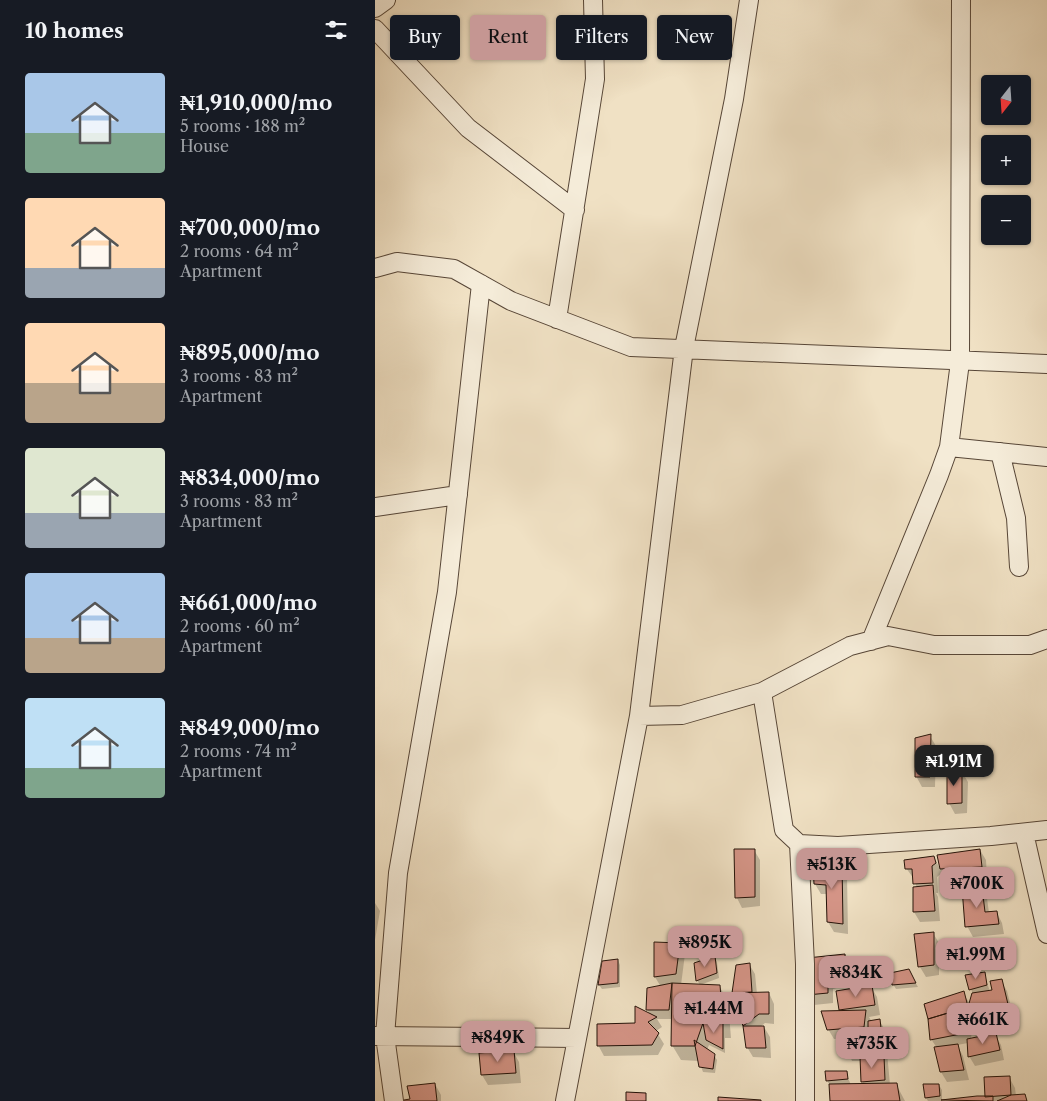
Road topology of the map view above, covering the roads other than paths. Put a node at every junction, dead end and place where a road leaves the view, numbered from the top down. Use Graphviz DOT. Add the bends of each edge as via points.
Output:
graph roads {
  1 [pos="386,0"];
  2 [pos="593,0"];
  3 [pos="749,0"];
  4 [pos="961,0"];
  5 [pos="375,8"];
  6 [pos="375,29"];
  7 [pos="575,210"];
  8 [pos="375,268"];
  9 [pos="481,284"];
  10 [pos="557,319"];
  11 [pos="684,348"];
  12 [pos="960,362"];
  13 [pos="1047,364"];
  14 [pos="949,447"];
  15 [pos="1000,452"];
  16 [pos="1047,457"];
  17 [pos="458,495"];
  18 [pos="375,507"];
  19 [pos="1019,567"];
  20 [pos="1047,640"];
  21 [pos="871,641"];
  22 [pos="762,692"];
  23 [pos="639,716"];
  24 [pos="1047,830"];
  25 [pos="1024,833"];
  26 [pos="799,844"];
  27 [pos="1047,934"];
  28 [pos="380,1036"];
  29 [pos="577,1038"];
  30 [pos="394,1101"];
  31 [pos="565,1101"];
  32 [pos="805,1101"];
  1 -- 5 [label="street"];
  2 -- 7 [label="street" via="595,79"];
  3 -- 11 [label="street"];
  4 -- 12 [label="street"];
  6 -- 7 [label="street" via="468,128"];
  7 -- 10 [label="street"];
  8 -- 9 [label="street" via="397,262 454,269"];
  9 -- 10 [label="street" via="511,301"];
  9 -- 17 [label="street"];
  10 -- 11 [label="street" via="631,347"];
  11 -- 12 [label="street"];
  11 -- 23 [label="street"];
  12 -- 13 [label="street"];
  12 -- 14 [label="street"];
  14 -- 15 [label="street"];
  14 -- 21 [label="street"];
  15 -- 16 [label="street"];
  15 -- 19 [label="street" via="1016,518"];
  17 -- 18 [label="street"];
  17 -- 28 [label="street" via="447,592 398,873"];
  20 -- 21 [label="street" via="1030,646 934,645 888,636"];
  21 -- 22 [label="street" via="850,646"];
  22 -- 23 [label="street" via="682,715"];
  22 -- 26 [label="street" via="784,830"];
  23 -- 29 [label="street"];
  24 -- 25 [label="street"];
  25 -- 26 [label="street" via="838,846"];
  25 -- 27 [label="street"];
  26 -- 32 [label="street" via="805,964"];
  28 -- 29 [label="street"];
  28 -- 30 [label="street"];
  29 -- 31 [label="street"];
}
